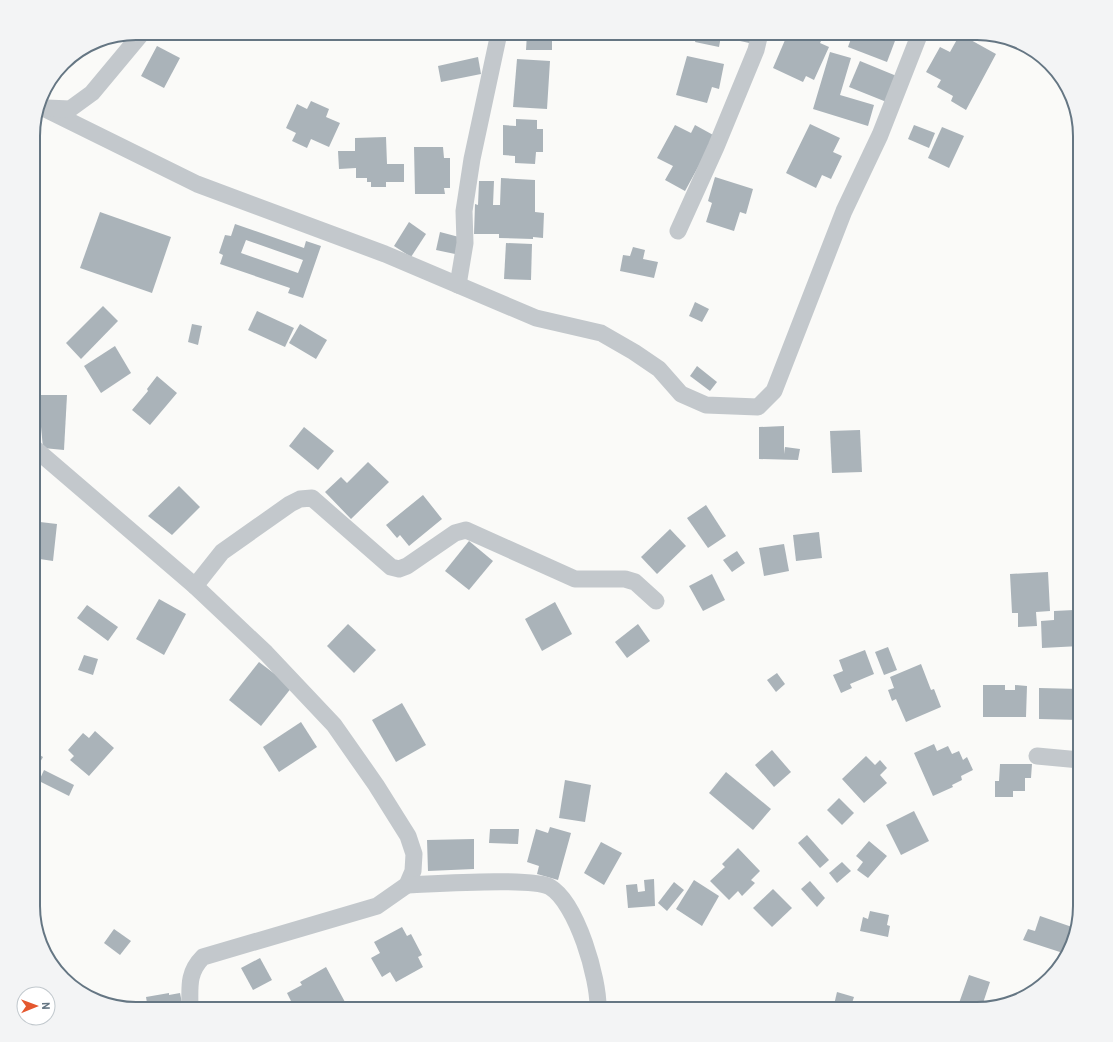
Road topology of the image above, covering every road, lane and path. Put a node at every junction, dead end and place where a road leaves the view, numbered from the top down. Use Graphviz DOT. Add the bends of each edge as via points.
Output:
graph roads {
  1 [pos="136,40"];
  2 [pos="498,40"];
  3 [pos="758,40"];
  4 [pos="917,40"];
  5 [pos="44,107"];
  6 [pos="44,108"];
  7 [pos="678,231"];
  8 [pos="458,285"];
  9 [pos="40,453"];
  10 [pos="195,586"];
  11 [pos="656,601"];
  12 [pos="1036,756"];
  13 [pos="1073,759"];
  14 [pos="406,885"];
  15 [pos="190,1002"];
  16 [pos="597,1002"];
  1 -- 5 [label="street" via="92,93 70,109"];
  2 -- 8 [label="street" via="472,159 464,211 464,243"];
  3 -- 7 [label="street" via="716,148"];
  4 -- 8 [label="street" via="880,135 844,211 774,391 758,407 706,405 681,394 660,369 601,333 536,318"];
  6 -- 8 [label="street" via="197,184 385,254"];
  9 -- 10 [label="street"];
  10 -- 11 [label="street" via="222,552 290,504 300,499 312,498 392,567 398,569 407,566 455,533 466,530 574,579 625,579 635,582"];
  10 -- 14 [label="street" via="266,653 334,725 408,836 414,854 414,865"];
  12 -- 13 [label="street"];
  14 -- 15 [label="street" via="377,906 203,957 195,965 190,978"];
  14 -- 16 [label="street" via="526,882 550,886 562,899 579,927 590,958"];
}
